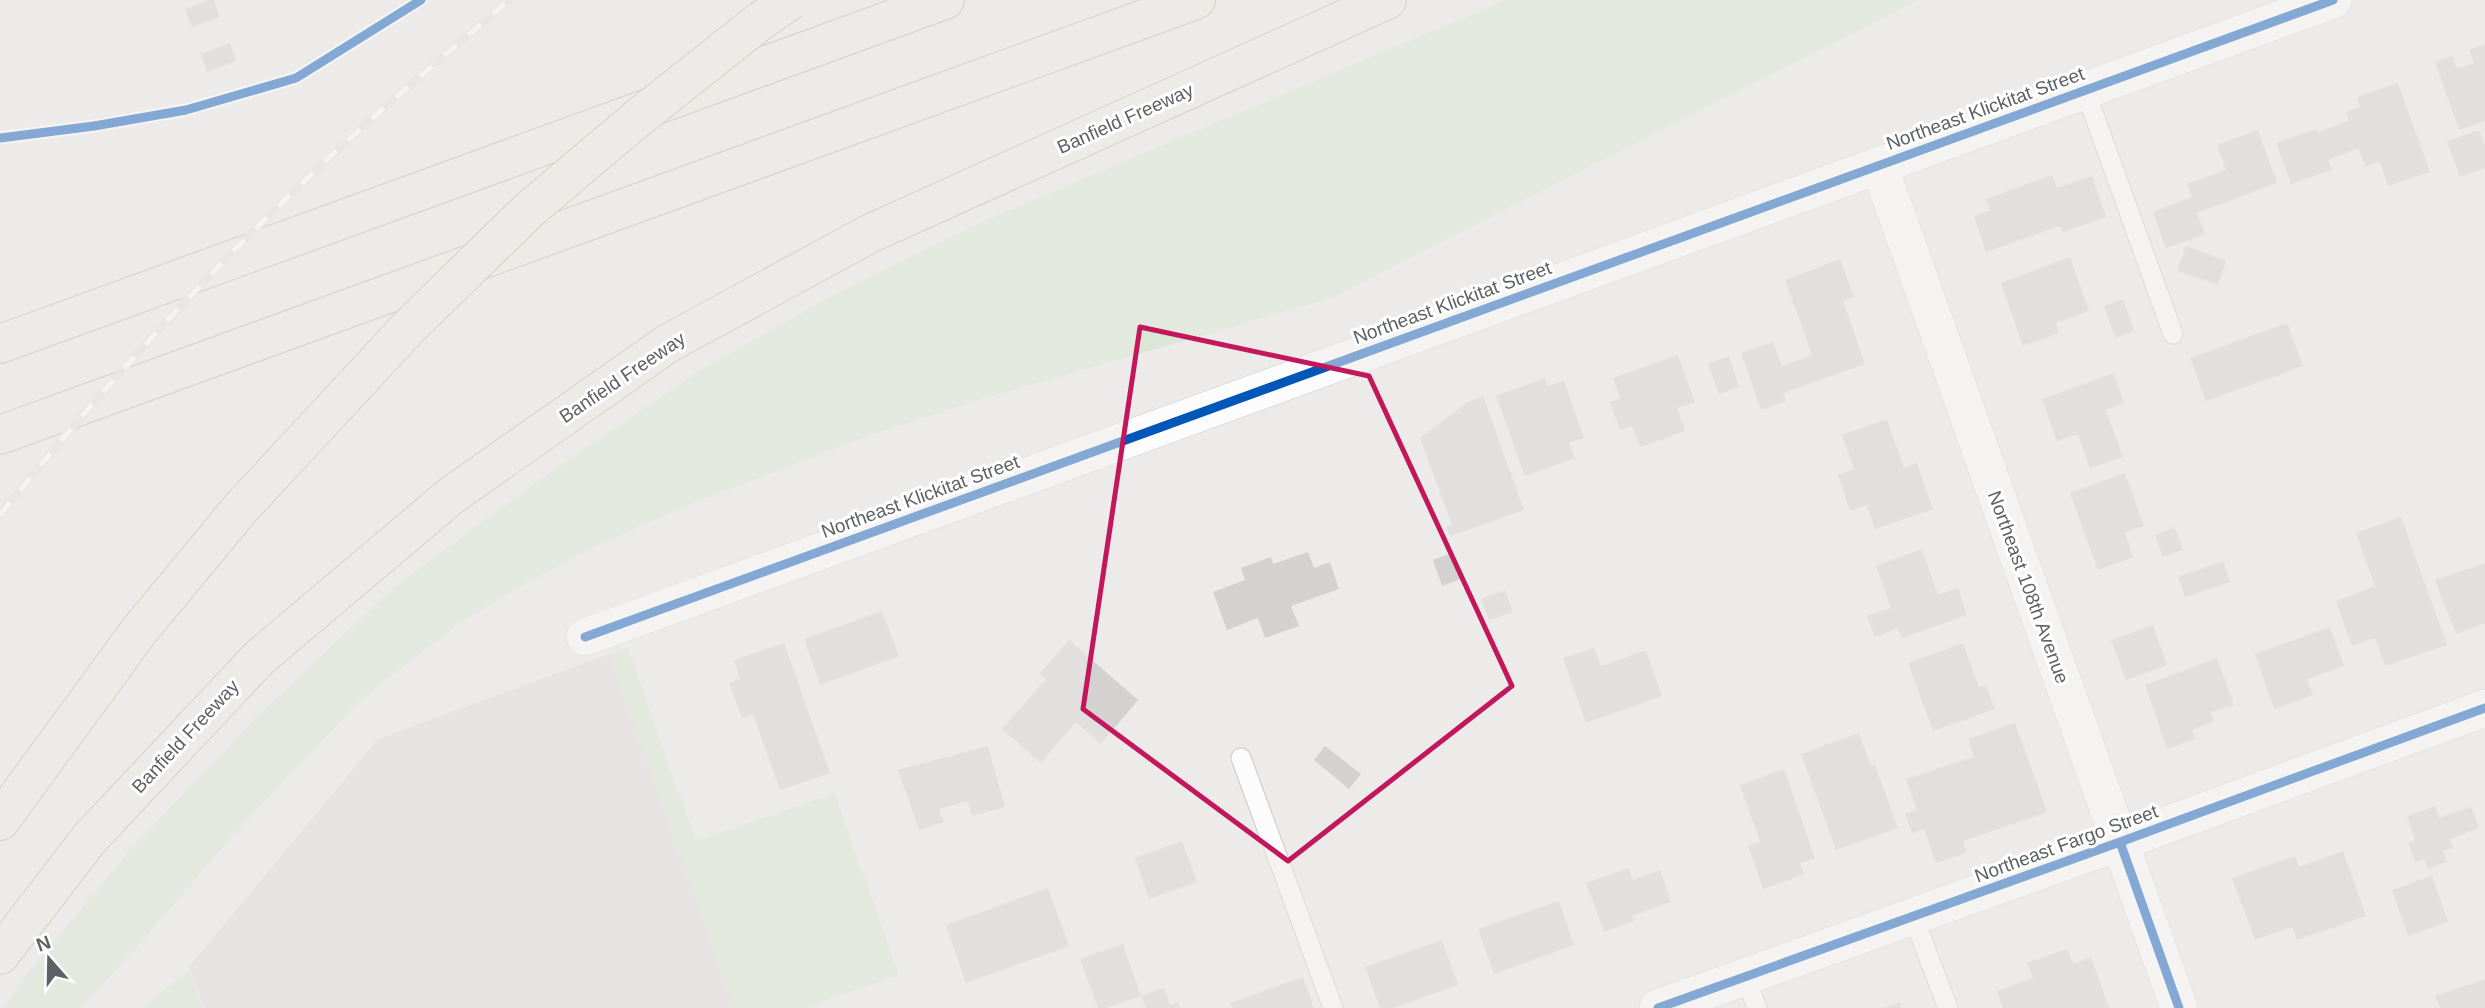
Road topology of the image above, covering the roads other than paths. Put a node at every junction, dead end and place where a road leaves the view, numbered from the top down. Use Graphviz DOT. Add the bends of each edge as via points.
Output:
graph roads {
  1 [pos="791,0"];
  2 [pos="946,0"];
  3 [pos="1196,0"];
  4 [pos="1387,0"];
  5 [pos="2333,0"];
  6 [pos="2085,90"];
  7 [pos="1879,165"];
  8 [pos="2173,334"];
  9 [pos="0,344"];
  10 [pos="0,435"];
  11 [pos="585,638"];
  12 [pos="2485,708"];
  13 [pos="1241,758"];
  14 [pos="0,821"];
  15 [pos="2120,842"];
  16 [pos="1913,916"];
  17 [pos="0,955"];
  18 [pos="1751,992"];
  19 [pos="1333,1008"];
  20 [pos="1658,1008"];
  21 [pos="1948,1008"];
  22 [pos="2179,1008"];
  1 -- 14 [label="highway, bridge" via="638,118 529,210 409,327 240,509 139,631"];
  2 -- 9 [label="highway"];
  3 -- 10 [label="highway"];
  4 -- 17 [label="highway, Banfield Freeway" via="869,234 667,344 452,495 259,658 90,838"];
  5 -- 6 [label="street, Northeast Klickitat Street"];
  6 -- 7 [label="street, Northeast Klickitat Street"];
  6 -- 8 [label="lane"];
  7 -- 11 [label="street, Northeast Klickitat Street"];
  7 -- 15 [label="street, Northeast 108th Avenue"];
  12 -- 15 [label="street, Northeast Fargo Street"];
  13 -- 19 [label="lane"];
  15 -- 16 [label="street, Northeast Fargo Street"];
  15 -- 22 [label="street, Northeast 108th Avenue"];
  16 -- 18 [label="street, Northeast Fargo Street"];
  16 -- 21 [label="lane"];
  18 -- 20 [label="street, Northeast Fargo Street"];
}
